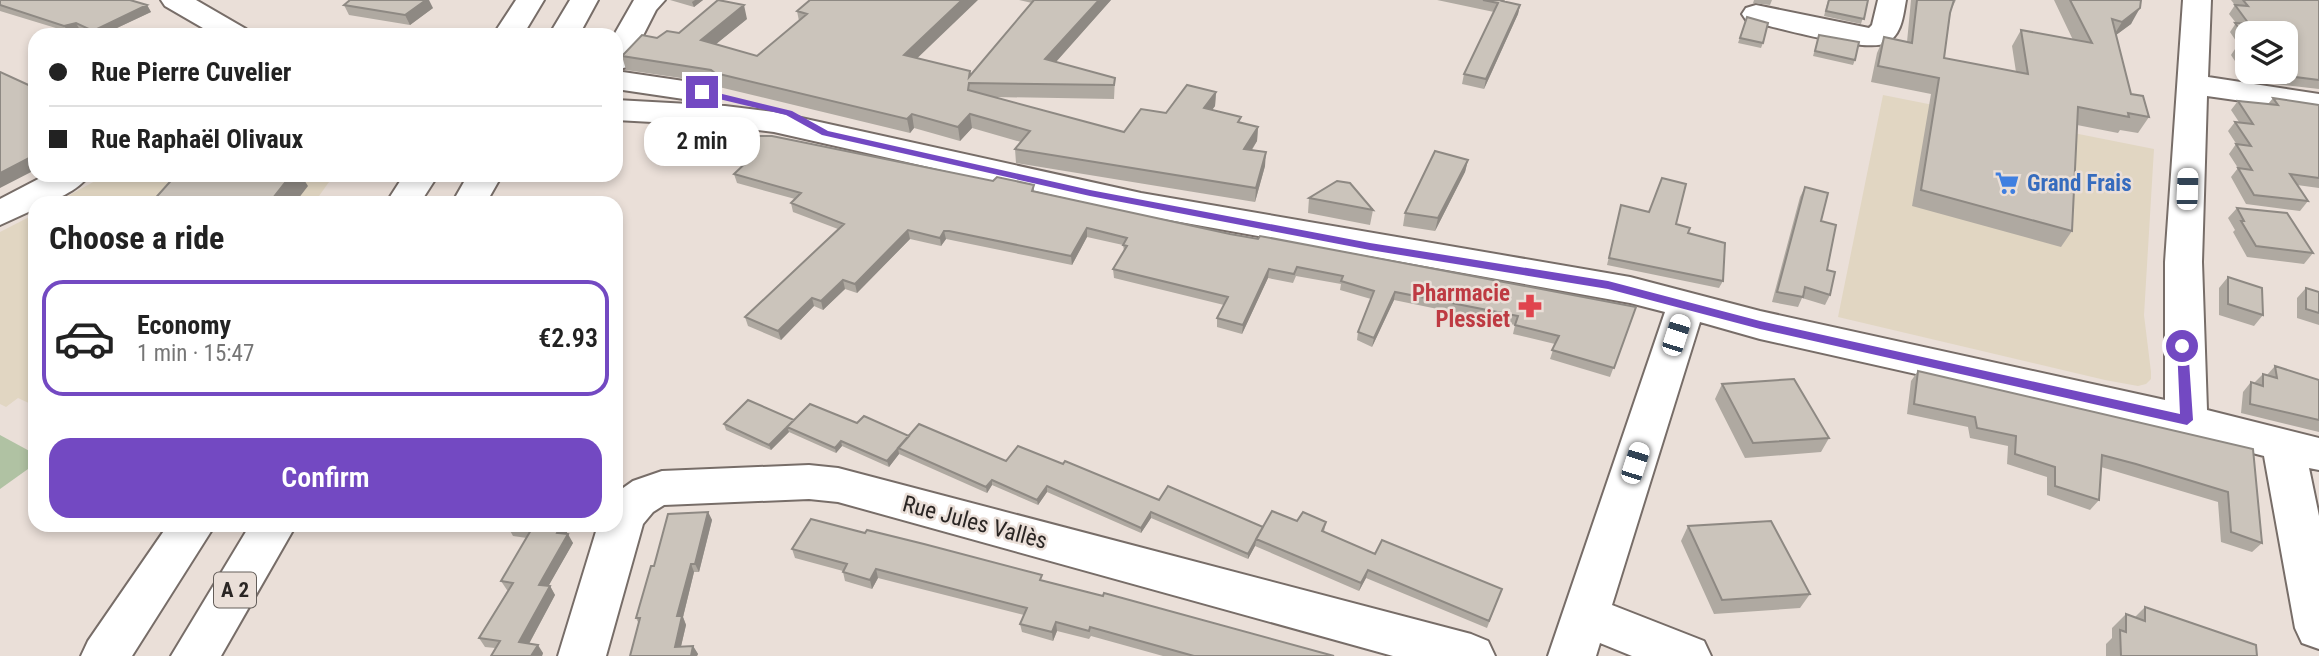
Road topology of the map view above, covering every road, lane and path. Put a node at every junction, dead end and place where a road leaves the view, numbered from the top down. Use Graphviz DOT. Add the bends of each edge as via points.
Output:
graph roads {
  1 [pos="175,0"];
  2 [pos="530,0"];
  3 [pos="584,0"];
  4 [pos="651,0"];
  5 [pos="1892,0"];
  6 [pos="2197,0"];
  7 [pos="1756,14"];
  8 [pos="224,28"];
  9 [pos="512,28"];
  10 [pos="568,28"];
  11 [pos="623,47"];
  12 [pos="623,81"];
  13 [pos="2193,83"];
  14 [pos="2319,103"];
  15 [pos="623,110"];
  16 [pos="825,133"];
  17 [pos="59,182"];
  18 [pos="33,196"];
  19 [pos="28,199"];
  20 [pos="0,214"];
  21 [pos="1686,305"];
  22 [pos="2187,420"];
  23 [pos="2301,450"];
  24 [pos="623,519"];
  25 [pos="188,532"];
  26 [pos="270,532"];
  27 [pos="618,532"];
  28 [pos="2319,628"];
  29 [pos="1579,636"];
  30 [pos="111,646"];
  31 [pos="195,656"];
  32 [pos="582,656"];
  33 [pos="1471,656"];
  34 [pos="1687,656"];
  1 -- 8 [label="main road"];
  2 -- 9 [label="main road"];
  3 -- 10 [label="main road"];
  4 -- 11 [label="main road"];
  5 -- 7 [label="main road" via="1886,28 1876,37"];
  6 -- 13 [label="main road"];
  12 -- 16 [label="main road" via="764,106 789,113"];
  13 -- 14 [label="main road" via="2232,93"];
  13 -- 22 [label="main road" via="2183,285"];
  15 -- 16 [label="main road" via="725,116"];
  16 -- 21 [label="main road" via="1141,204 1580,280"];
  17 -- 18 [label="main road"];
  19 -- 20 [label="main road"];
  21 -- 22 [label="main road"];
  21 -- 29 [label="main road"];
  22 -- 23 [label="main road"];
  23 -- 28 [label="main road"];
  24 -- 33 [label="main road, Rue Jules Vallès" via="639,496 662,488 809,481 838,485"];
  25 -- 30 [label="main road"];
  26 -- 31 [label="main road, A 2"];
  27 -- 32 [label="main road, Rue Jules Vallès"];
  29 -- 34 [label="main road"];
}
